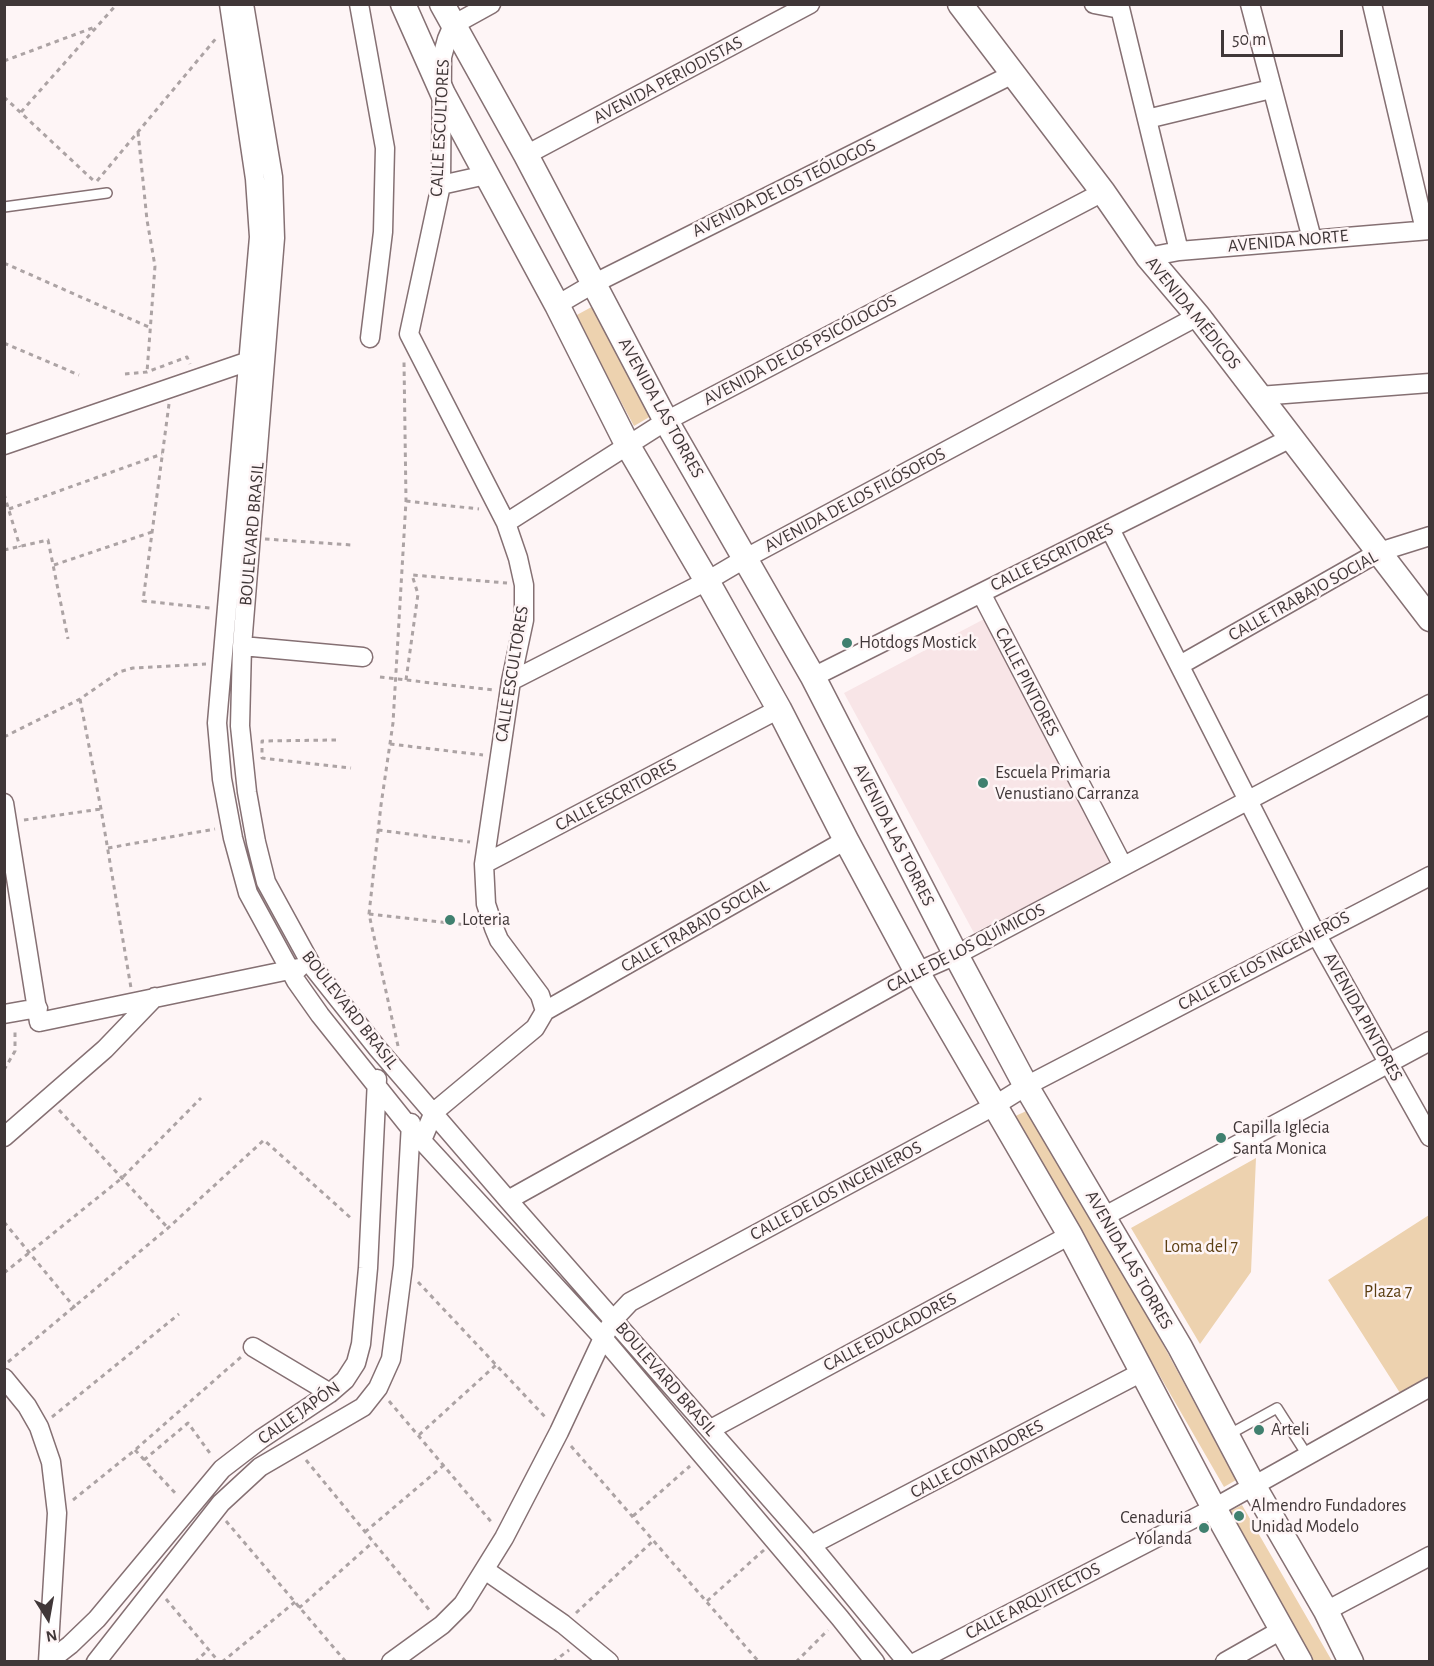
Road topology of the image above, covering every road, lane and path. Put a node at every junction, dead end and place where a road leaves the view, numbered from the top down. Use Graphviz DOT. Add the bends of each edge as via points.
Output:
graph roads {
  1 [pos="117,4"];
  2 [pos="244,4"];
  3 [pos="359,4"];
  4 [pos="402,4"];
  5 [pos="491,4"];
  6 [pos="810,4"];
  7 [pos="960,4"];
  8 [pos="1094,4"];
  9 [pos="1250,4"];
  10 [pos="1372,4"];
  11 [pos="1120,7"];
  12 [pos="230,12"];
  13 [pos="448,15"];
  14 [pos="97,27"];
  15 [pos="4,61"];
  16 [pos="1013,74"];
  17 [pos="1271,89"];
  18 [pos="443,94"];
  19 [pos="4,97"];
  20 [pos="21,112"];
  21 [pos="1147,119"];
  22 [pos="138,132"];
  23 [pos="525,154"];
  24 [pos="486,175"];
  25 [pos="96,182"];
  26 [pos="441,185"];
  27 [pos="1103,192"];
  28 [pos="106,193"];
  29 [pos="4,207"];
  30 [pos="1427,230"];
  31 [pos="1312,239"];
  32 [pos="1179,251"];
  33 [pos="1148,257"];
  34 [pos="4,263"];
  35 [pos="593,284"];
  36 [pos="557,305"];
  37 [pos="1198,316"];
  38 [pos="150,328"];
  39 [pos="409,334"];
  40 [pos="370,338"];
  41 [pos="4,343"];
  42 [pos="249,362"];
  43 [pos="147,372"];
  44 [pos="125,374"];
  45 [pos="79,375"];
  46 [pos="197,379"];
  47 [pos="1430,383"];
  48 [pos="171,388"];
  49 [pos="1260,396"];
  50 [pos="666,421"];
  51 [pos="1292,438"];
  52 [pos="4,445"];
  53 [pos="628,446"];
  54 [pos="162,454"];
  55 [pos="4,494"];
  56 [pos="406,501"];
  57 [pos="9,509"];
  58 [pos="503,517"];
  59 [pos="1110,529"];
  60 [pos="152,532"];
  61 [pos="1430,536"];
  62 [pos="252,538"];
  63 [pos="352,545"];
  64 [pos="20,547"];
  65 [pos="4,550"];
  66 [pos="1379,552"];
  67 [pos="746,558"];
  68 [pos="54,565"];
  69 [pos="707,581"];
  70 [pos="524,585"];
  71 [pos="981,593"];
  72 [pos="227,610"];
  73 [pos="1430,619"];
  74 [pos="68,639"];
  75 [pos="242,646"];
  76 [pos="363,657"];
  77 [pos="222,663"];
  78 [pos="1180,665"];
  79 [pos="380,676"];
  80 [pos="813,677"];
  81 [pos="396,679"];
  82 [pos="406,680"];
  83 [pos="510,687"];
  84 [pos="80,699"];
  85 [pos="1430,704"];
  86 [pos="779,709"];
  87 [pos="4,737"];
  88 [pos="336,740"];
  89 [pos="390,744"];
  90 [pos="500,757"];
  91 [pos="351,768"];
  92 [pos="1249,799"];
  93 [pos="101,809"];
  94 [pos="5,810"];
  95 [pos="230,826"];
  96 [pos="378,830"];
  97 [pos="846,840"];
  98 [pos="487,844"];
  99 [pos="108,848"];
  100 [pos="484,864"];
  101 [pos="1123,867"];
  102 [pos="1430,876"];
  103 [pos="369,914"];
  104 [pos="494,928"];
  105 [pos="1316,934"];
  106 [pos="956,955"];
  107 [pos="312,966"];
  108 [pos="290,970"];
  109 [pos="917,972"];
  110 [pos="155,997"];
  111 [pos="133,1002"];
  112 [pos="545,1011"];
  113 [pos="10,1013"];
  114 [pos="38,1015"];
  115 [pos="1430,1041"];
  116 [pos="399,1048"];
  117 [pos="378,1049"];
  118 [pos="1389,1064"];
  119 [pos="4,1070"];
  120 [pos="376,1083"];
  121 [pos="1026,1086"];
  122 [pos="412,1089"];
  123 [pos="48,1098"];
  124 [pos="201,1098"];
  125 [pos="994,1106"];
  126 [pos="434,1112"];
  127 [pos="416,1135"];
  128 [pos="4,1137"];
  129 [pos="1430,1137"];
  130 [pos="122,1178"];
  131 [pos="507,1200"];
  132 [pos="1105,1216"];
  133 [pos="4,1222"];
  134 [pos="168,1228"];
  135 [pos="370,1235"];
  136 [pos="1070,1235"];
  137 [pos="29,1252"];
  138 [pos="403,1266"];
  139 [pos="4,1273"];
  140 [pos="75,1308"];
  141 [pos="179,1314"];
  142 [pos="614,1319"];
  143 [pos="603,1338"];
  144 [pos="253,1347"];
  145 [pos="4,1365"];
  146 [pos="496,1365"];
  147 [pos="1142,1372"];
  148 [pos="4,1378"];
  149 [pos="1430,1387"];
  150 [pos="378,1388"];
  151 [pos="330,1393"];
  152 [pos="39,1427"];
  153 [pos="711,1429"];
  154 [pos="559,1432"];
  155 [pos="419,1435"];
  156 [pos="1227,1435"];
  157 [pos="295,1447"];
  158 [pos="135,1450"];
  159 [pos="702,1455"];
  160 [pos="1307,1455"];
  161 [pos="144,1460"];
  162 [pos="444,1465"];
  163 [pos="222,1469"];
  164 [pos="1253,1485"];
  165 [pos="189,1507"];
  166 [pos="1214,1508"];
  167 [pos="216,1509"];
  168 [pos="57,1513"];
  169 [pos="633,1516"];
  170 [pos="365,1532"];
  171 [pos="504,1538"];
  172 [pos="654,1540"];
  173 [pos="775,1540"];
  174 [pos="373,1542"];
  175 [pos="812,1545"];
  176 [pos="1430,1556"];
  177 [pos="485,1570"];
  178 [pos="155,1587"];
  179 [pos="707,1601"];
  180 [pos="295,1602"];
  181 [pos="299,1608"];
  182 [pos="1326,1611"];
  183 [pos="840,1618"];
  184 [pos="563,1624"];
  185 [pos="442,1625"];
  186 [pos="1283,1629"];
  187 [pos="208,1650"];
  188 [pos="48,1662"];
  189 [pos="96,1662"];
  190 [pos="195,1662"];
  191 [pos="220,1662"];
  192 [pos="346,1662"];
  193 [pos="391,1662"];
  194 [pos="609,1662"];
  195 [pos="759,1662"];
  196 [pos="796,1662"];
  197 [pos="874,1662"];
  198 [pos="907,1662"];
  199 [pos="916,1662"];
  200 [pos="1226,1662"];
  201 [pos="1300,1662"];
  202 [pos="1351,1662"];
  1 -- 14 [label="path"];
  2 -- 62 [label="street, BOULEVARD BRASIL" via="273,177 275,238"];
  3 -- 40 [label="street" via="385,148 383,232"];
  4 -- 18 [label="main road"];
  5 -- 13 [label="street"];
  6 -- 23 [label="street, AVENIDA PERIODISTAS"];
  7 -- 16 [label="main road, AVENIDA MÉDICOS"];
  8 -- 11 [label="street"];
  9 -- 17 [label="street"];
  10 -- 30 [label="street"];
  11 -- 21 [label="street"];
  12 -- 22 [label="path"];
  12 -- 42 [label="street, BOULEVARD BRASIL" via="260,237"];
  13 -- 18 [label="street, CALLE ESCULTORES" via="442,57"];
  13 -- 23 [label="main road, AVENIDA LAS TORRES"];
  14 -- 15 [label="path"];
  14 -- 20 [label="path"];
  16 -- 27 [label="main road, AVENIDA MÉDICOS"];
  16 -- 35 [label="street, AVENIDA DE LOS TEÓLOGOS"];
  17 -- 21 [label="street"];
  17 -- 31 [label="street"];
  18 -- 24 [label="main road"];
  18 -- 26 [label="street, CALLE ESCULTORES"];
  19 -- 20 [label="path"];
  20 -- 25 [label="path"];
  21 -- 32 [label="street"];
  22 -- 25 [label="path"];
  22 -- 38 [label="path" via="155,266"];
  23 -- 35 [label="main road, AVENIDA LAS TORRES"];
  24 -- 26 [label="street"];
  24 -- 36 [label="main road"];
  25 -- 28 [label="path"];
  26 -- 39 [label="street, CALLE ESCULTORES"];
  27 -- 33 [label="main road, AVENIDA MÉDICOS"];
  27 -- 50 [label="street, AVENIDA DE LOS PSICÓLOGOS"];
  28 -- 29 [label="lane"];
  30 -- 31 [label="street, AVENIDA NORTE"];
  31 -- 32 [label="street, AVENIDA NORTE"];
  32 -- 33 [label="street, AVENIDA NORTE"];
  33 -- 37 [label="main road, AVENIDA MÉDICOS"];
  34 -- 38 [label="path"];
  35 -- 36 [label="street, AVENIDA DE LOS TEÓLOGOS"];
  35 -- 50 [label="main road, AVENIDA LAS TORRES"];
  36 -- 53 [label="main road"];
  37 -- 49 [label="main road, AVENIDA MÉDICOS"];
  37 -- 67 [label="street, AVENIDA DE LOS FILÓSOFOS"];
  38 -- 43 [label="path"];
  39 -- 56 [label="path" via="404,351"];
  39 -- 58 [label="street, CALLE ESCULTORES"];
  41 -- 45 [label="path"];
  42 -- 46 [label="street"];
  42 -- 72 [label="street, BOULEVARD BRASIL"];
  43 -- 44 [label="path"];
  43 -- 46 [label="path" via="187,357"];
  46 -- 48 [label="street"];
  47 -- 49 [label="street"];
  48 -- 52 [label="street"];
  48 -- 54 [label="path"];
  49 -- 51 [label="main road, AVENIDA MÉDICOS"];
  50 -- 53 [label="street, AVENIDA DE LOS PSICÓLOGOS"];
  50 -- 67 [label="main road, AVENIDA LAS TORRES"];
  51 -- 59 [label="street, CALLE ESCRITORES"];
  51 -- 66 [label="main road, AVENIDA MÉDICOS"];
  53 -- 58 [label="street, AVENIDA DE LOS PSICÓLOGOS"];
  53 -- 69 [label="main road"];
  54 -- 57 [label="path"];
  54 -- 60 [label="path"];
  55 -- 57 [label="path"];
  56 -- 58 [label="path"];
  56 -- 81 [label="path"];
  57 -- 64 [label="path"];
  58 -- 70 [label="street, CALLE ESCULTORES"];
  59 -- 71 [label="street, CALLE ESCRITORES"];
  59 -- 78 [label="street"];
  60 -- 68 [label="path"];
  60 -- 72 [label="path" via="143,601"];
  61 -- 66 [label="street, CALLE TRABAJO SOCIAL"];
  62 -- 63 [label="path"];
  62 -- 75 [label="street, BOULEVARD BRASIL"];
  64 -- 65 [label="path"];
  64 -- 68 [label="path" via="48,540"];
  66 -- 73 [label="main road, AVENIDA MÉDICOS"];
  66 -- 78 [label="street, CALLE TRABAJO SOCIAL"];
  67 -- 69 [label="street, AVENIDA DE LOS FILÓSOFOS"];
  67 -- 80 [label="main road, AVENIDA LAS TORRES"];
  68 -- 74 [label="path"];
  69 -- 83 [label="street, AVENIDA DE LOS FILÓSOFOS"];
  69 -- 86 [label="main road"];
  70 -- 82 [label="path" via="412,575 418,594"];
  70 -- 83 [label="street, CALLE ESCULTORES" via="524,620"];
  71 -- 80 [label="street, CALLE ESCRITORES"];
  71 -- 101 [label="street, CALLE PINTORES"];
  72 -- 77 [label="street, BOULEVARD BRASIL"];
  75 -- 76 [label="street"];
  75 -- 107 [label="street, BOULEVARD BRASIL" via="240,726 256,842 266,882"];
  77 -- 84 [label="path" via="133,668 119,672"];
  77 -- 95 [label="street, BOULEVARD BRASIL" via="217,723"];
  78 -- 92 [label="street"];
  79 -- 81 [label="path"];
  80 -- 106 [label="main road, AVENIDA LAS TORRES"];
  81 -- 82 [label="path"];
  81 -- 89 [label="path"];
  82 -- 83 [label="path"];
  83 -- 90 [label="street, CALLE ESCULTORES"];
  84 -- 87 [label="path"];
  84 -- 93 [label="path"];
  85 -- 92 [label="street, CALLE DE LOS QUÍMICOS"];
  86 -- 97 [label="main road"];
  86 -- 100 [label="street, CALLE ESCRITORES"];
  88 -- 91 [label="path" via="262,741 262,758"];
  89 -- 90 [label="path"];
  89 -- 96 [label="path"];
  90 -- 98 [label="street, CALLE ESCULTORES"];
  92 -- 101 [label="street, CALLE DE LOS QUÍMICOS"];
  92 -- 105 [label="street, AVENIDA PINTORES"];
  93 -- 94 [label="path"];
  93 -- 99 [label="path"];
  94 -- 114 [label="street"];
  95 -- 99 [label="path"];
  95 -- 108 [label="street, BOULEVARD BRASIL" via="248,893"];
  96 -- 98 [label="path"];
  96 -- 103 [label="path"];
  97 -- 109 [label="main road"];
  97 -- 112 [label="street, CALLE TRABAJO SOCIAL"];
  98 -- 100 [label="street, CALLE ESCULTORES"];
  99 -- 111 [label="path"];
  100 -- 104 [label="street, CALLE ESCULTORES" via="486,904"];
  101 -- 106 [label="street, CALLE DE LOS QUÍMICOS"];
  102 -- 105 [label="street, CALLE DE LOS INGENIEROS"];
  103 -- 104 [label="path"];
  103 -- 116 [label="path"];
  104 -- 112 [label="street, CALLE ESCULTORES" via="540,995"];
  105 -- 118 [label="street, AVENIDA PINTORES"];
  105 -- 121 [label="street, CALLE DE LOS INGENIEROS"];
  106 -- 109 [label="street, CALLE DE LOS QUÍMICOS"];
  106 -- 121 [label="main road, AVENIDA LAS TORRES"];
  107 -- 108 [label="street"];
  107 -- 117 [label="street, BOULEVARD BRASIL"];
  108 -- 110 [label="street"];
  108 -- 120 [label="street, BOULEVARD BRASIL" via="320,1015"];
  109 -- 125 [label="main road"];
  109 -- 131 [label="street, CALLE DE LOS QUÍMICOS"];
  110 -- 111 [label="street"];
  110 -- 123 [label="street" via="105,1049"];
  111 -- 114 [label="street"];
  112 -- 126 [label="street" via="535,1028"];
  113 -- 114 [label="street"];
  113 -- 119 [label="path" via="15,1050"];
  115 -- 118 [label="street"];
  117 -- 120 [label="street, CALLE JAPÓN"];
  117 -- 122 [label="street, BOULEVARD BRASIL"];
  118 -- 129 [label="street, AVENIDA PINTORES"];
  118 -- 132 [label="street"];
  120 -- 127 [label="street, BOULEVARD BRASIL"];
  120 -- 135 [label="street, CALLE JAPÓN"];
  121 -- 125 [label="street, CALLE DE LOS INGENIEROS"];
  121 -- 132 [label="main road, AVENIDA LAS TORRES"];
  122 -- 126 [label="street, BOULEVARD BRASIL"];
  122 -- 127 [label="street, CALLE JAPÓN"];
  123 -- 128 [label="street"];
  123 -- 130 [label="path"];
  124 -- 130 [label="path"];
  125 -- 136 [label="main road"];
  125 -- 142 [label="street, CALLE DE LOS INGENIEROS" via="630,1302"];
  126 -- 127 [label="street"];
  126 -- 131 [label="street, BOULEVARD BRASIL"];
  127 -- 138 [label="street, CALLE JAPÓN"];
  127 -- 143 [label="street, BOULEVARD BRASIL"];
  130 -- 134 [label="path"];
  130 -- 137 [label="path"];
  131 -- 142 [label="street, BOULEVARD BRASIL"];
  132 -- 156 [label="main road, AVENIDA LAS TORRES"];
  133 -- 137 [label="path"];
  134 -- 135 [label="path" via="264,1140"];
  134 -- 140 [label="path"];
  135 -- 151 [label="street, CALLE JAPÓN" via="362,1344 345,1380"];
  136 -- 147 [label="main road"];
  136 -- 153 [label="street, CALLE EDUCADORES"];
  137 -- 139 [label="path"];
  137 -- 140 [label="path"];
  138 -- 146 [label="path"];
  138 -- 150 [label="street, CALLE JAPÓN" via="391,1359"];
  140 -- 145 [label="path"];
  141 -- 152 [label="path"];
  142 -- 143 [label="street, CALLE DE LOS INGENIEROS"];
  142 -- 153 [label="street, BOULEVARD BRASIL"];
  143 -- 154 [label="street, CALLE DE LOS INGENIEROS"];
  143 -- 159 [label="street, BOULEVARD BRASIL"];
  144 -- 151 [label="street"];
  144 -- 158 [label="path"];
  146 -- 154 [label="path"];
  146 -- 155 [label="path"];
  147 -- 166 [label="main road"];
  147 -- 175 [label="street, CALLE CONTADORES"];
  148 -- 152 [label="street"];
  149 -- 160 [label="street, CALLE ARQUITECTOS"];
  150 -- 155 [label="path"];
  150 -- 157 [label="street, CALLE JAPÓN" via="363,1407"];
  151 -- 163 [label="street, CALLE JAPÓN"];
  152 -- 168 [label="street" via="51,1462"];
  153 -- 175 [label="street, BOULEVARD BRASIL"];
  154 -- 169 [label="path"];
  154 -- 171 [label="street, CALLE DE LOS INGENIEROS"];
  155 -- 162 [label="path"];
  156 -- 160 [label="lane" via="1277,1408"];
  156 -- 164 [label="main road, AVENIDA LAS TORRES"];
  157 -- 167 [label="street, CALLE JAPÓN" via="260,1467"];
  157 -- 170 [label="path"];
  158 -- 161 [label="path"];
  158 -- 168 [label="path"];
  159 -- 169 [label="path"];
  159 -- 173 [label="street, BOULEVARD BRASIL"];
  160 -- 164 [label="street, CALLE ARQUITECTOS"];
  161 -- 163 [label="path" via="188,1423"];
  161 -- 165 [label="path"];
  162 -- 170 [label="path"];
  162 -- 171 [label="path"];
  163 -- 165 [label="street, CALLE JAPÓN"];
  164 -- 166 [label="street, CALLE ARQUITECTOS"];
  164 -- 182 [label="main road, AVENIDA LAS TORRES"];
  165 -- 188 [label="street, CALLE JAPÓN" via="97,1618"];
  166 -- 186 [label="main road"];
  166 -- 199 [label="street, CALLE ARQUITECTOS"];
  167 -- 178 [label="street, CALLE JAPÓN"];
  167 -- 180 [label="path"];
  168 -- 188 [label="street"];
  169 -- 172 [label="path"];
  170 -- 174 [label="path"];
  171 -- 177 [label="street, CALLE DE LOS INGENIEROS"];
  172 -- 179 [label="path"];
  172 -- 184 [label="path"];
  173 -- 179 [label="path"];
  173 -- 183 [label="street, BOULEVARD BRASIL"];
  174 -- 181 [label="path"];
  174 -- 185 [label="path"];
  175 -- 198 [label="street, BOULEVARD BRASIL"];
  176 -- 182 [label="street"];
  177 -- 184 [label="street"];
  177 -- 185 [label="street, CALLE DE LOS INGENIEROS" via="463,1604"];
  178 -- 187 [label="path"];
  178 -- 189 [label="street, CALLE JAPÓN"];
  179 -- 195 [label="path"];
  180 -- 181 [label="path"];
  180 -- 191 [label="path"];
  181 -- 192 [label="path"];
  182 -- 202 [label="main road, AVENIDA LAS TORRES"];
  183 -- 196 [label="path"];
  183 -- 197 [label="street, BOULEVARD BRASIL"];
  184 -- 194 [label="street"];
  185 -- 193 [label="street, CALLE DE LOS INGENIEROS"];
  186 -- 200 [label="street"];
  186 -- 201 [label="main road"];
  187 -- 190 [label="path"];
  187 -- 191 [label="path"];
}
